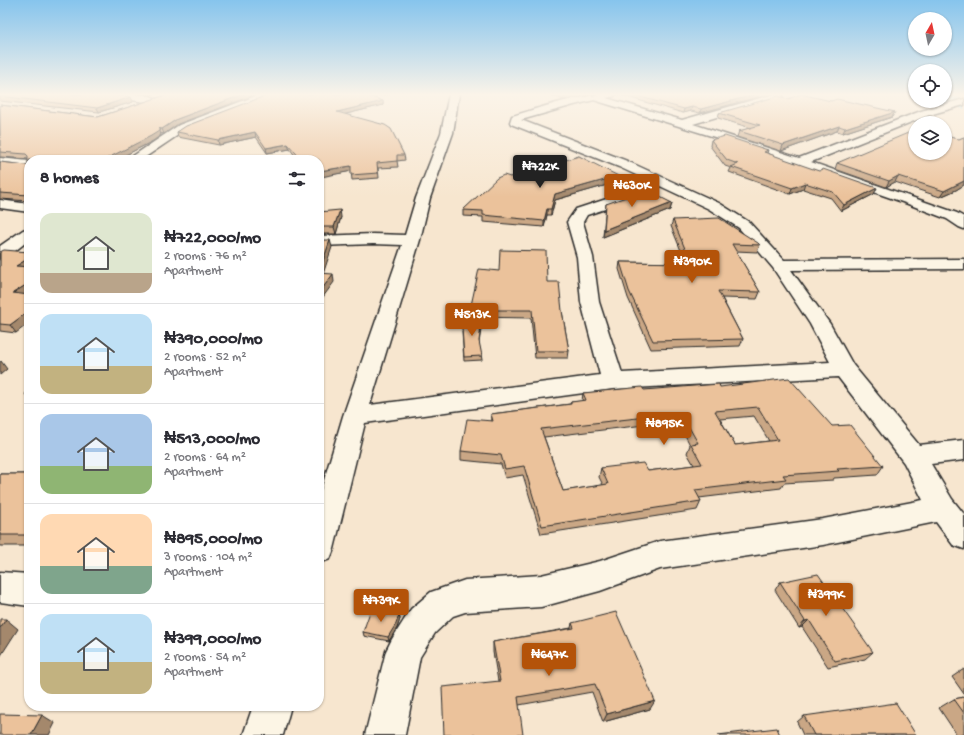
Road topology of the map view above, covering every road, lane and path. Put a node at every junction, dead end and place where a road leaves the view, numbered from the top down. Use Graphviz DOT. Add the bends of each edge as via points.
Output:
graph roads {
  1 [pos="181,128"];
  2 [pos="448,128"];
  3 [pos="531,128"];
  4 [pos="695,128"];
  5 [pos="887,128"];
  6 [pos="141,155"];
  7 [pos="0,162"];
  8 [pos="799,162"];
  9 [pos="24,164"];
  10 [pos="659,181"];
  11 [pos="0,204"];
  12 [pos="964,204"];
  13 [pos="24,207"];
  14 [pos="950,215"];
  15 [pos="964,224"];
  16 [pos="24,237"];
  17 [pos="412,240"];
  18 [pos="324,241"];
  19 [pos="0,254"];
  20 [pos="964,264"];
  21 [pos="779,265"];
  22 [pos="844,369"];
  23 [pos="613,382"];
  24 [pos="355,416"];
  25 [pos="964,450"];
  26 [pos="913,456"];
  27 [pos="942,508"];
  28 [pos="324,531"];
  29 [pos="964,536"];
  30 [pos="0,587"];
  31 [pos="24,589"];
  32 [pos="270,711"];
  33 [pos="263,735"];
  34 [pos="385,735"];
  1 -- 6 [label="street"];
  2 -- 17 [label="street" via="423,198"];
  3 -- 10 [label="street"];
  4 -- 8 [label="street"];
  5 -- 8 [label="street"];
  7 -- 9 [label="street"];
  8 -- 14 [label="street"];
  10 -- 21 [label="street" via="714,206 744,225"];
  10 -- 23 [label="street" via="636,194 581,212 575,222 585,257 590,302"];
  11 -- 13 [label="street"];
  12 -- 14 [label="street"];
  14 -- 15 [label="street"];
  16 -- 19 [label="street"];
  17 -- 18 [label="street"];
  17 -- 24 [label="street"];
  20 -- 21 [label="street"];
  21 -- 22 [label="street" via="820,324"];
  22 -- 23 [label="street"];
  22 -- 26 [label="street"];
  23 -- 24 [label="street"];
  24 -- 28 [label="street"];
  25 -- 26 [label="street"];
  26 -- 27 [label="street"];
  27 -- 29 [label="street"];
  27 -- 34 [label="street" via="823,532 660,555 600,576 541,591 465,596 443,603 423,621 404,651"];
  30 -- 31 [label="street"];
  32 -- 33 [label="street"];
}
